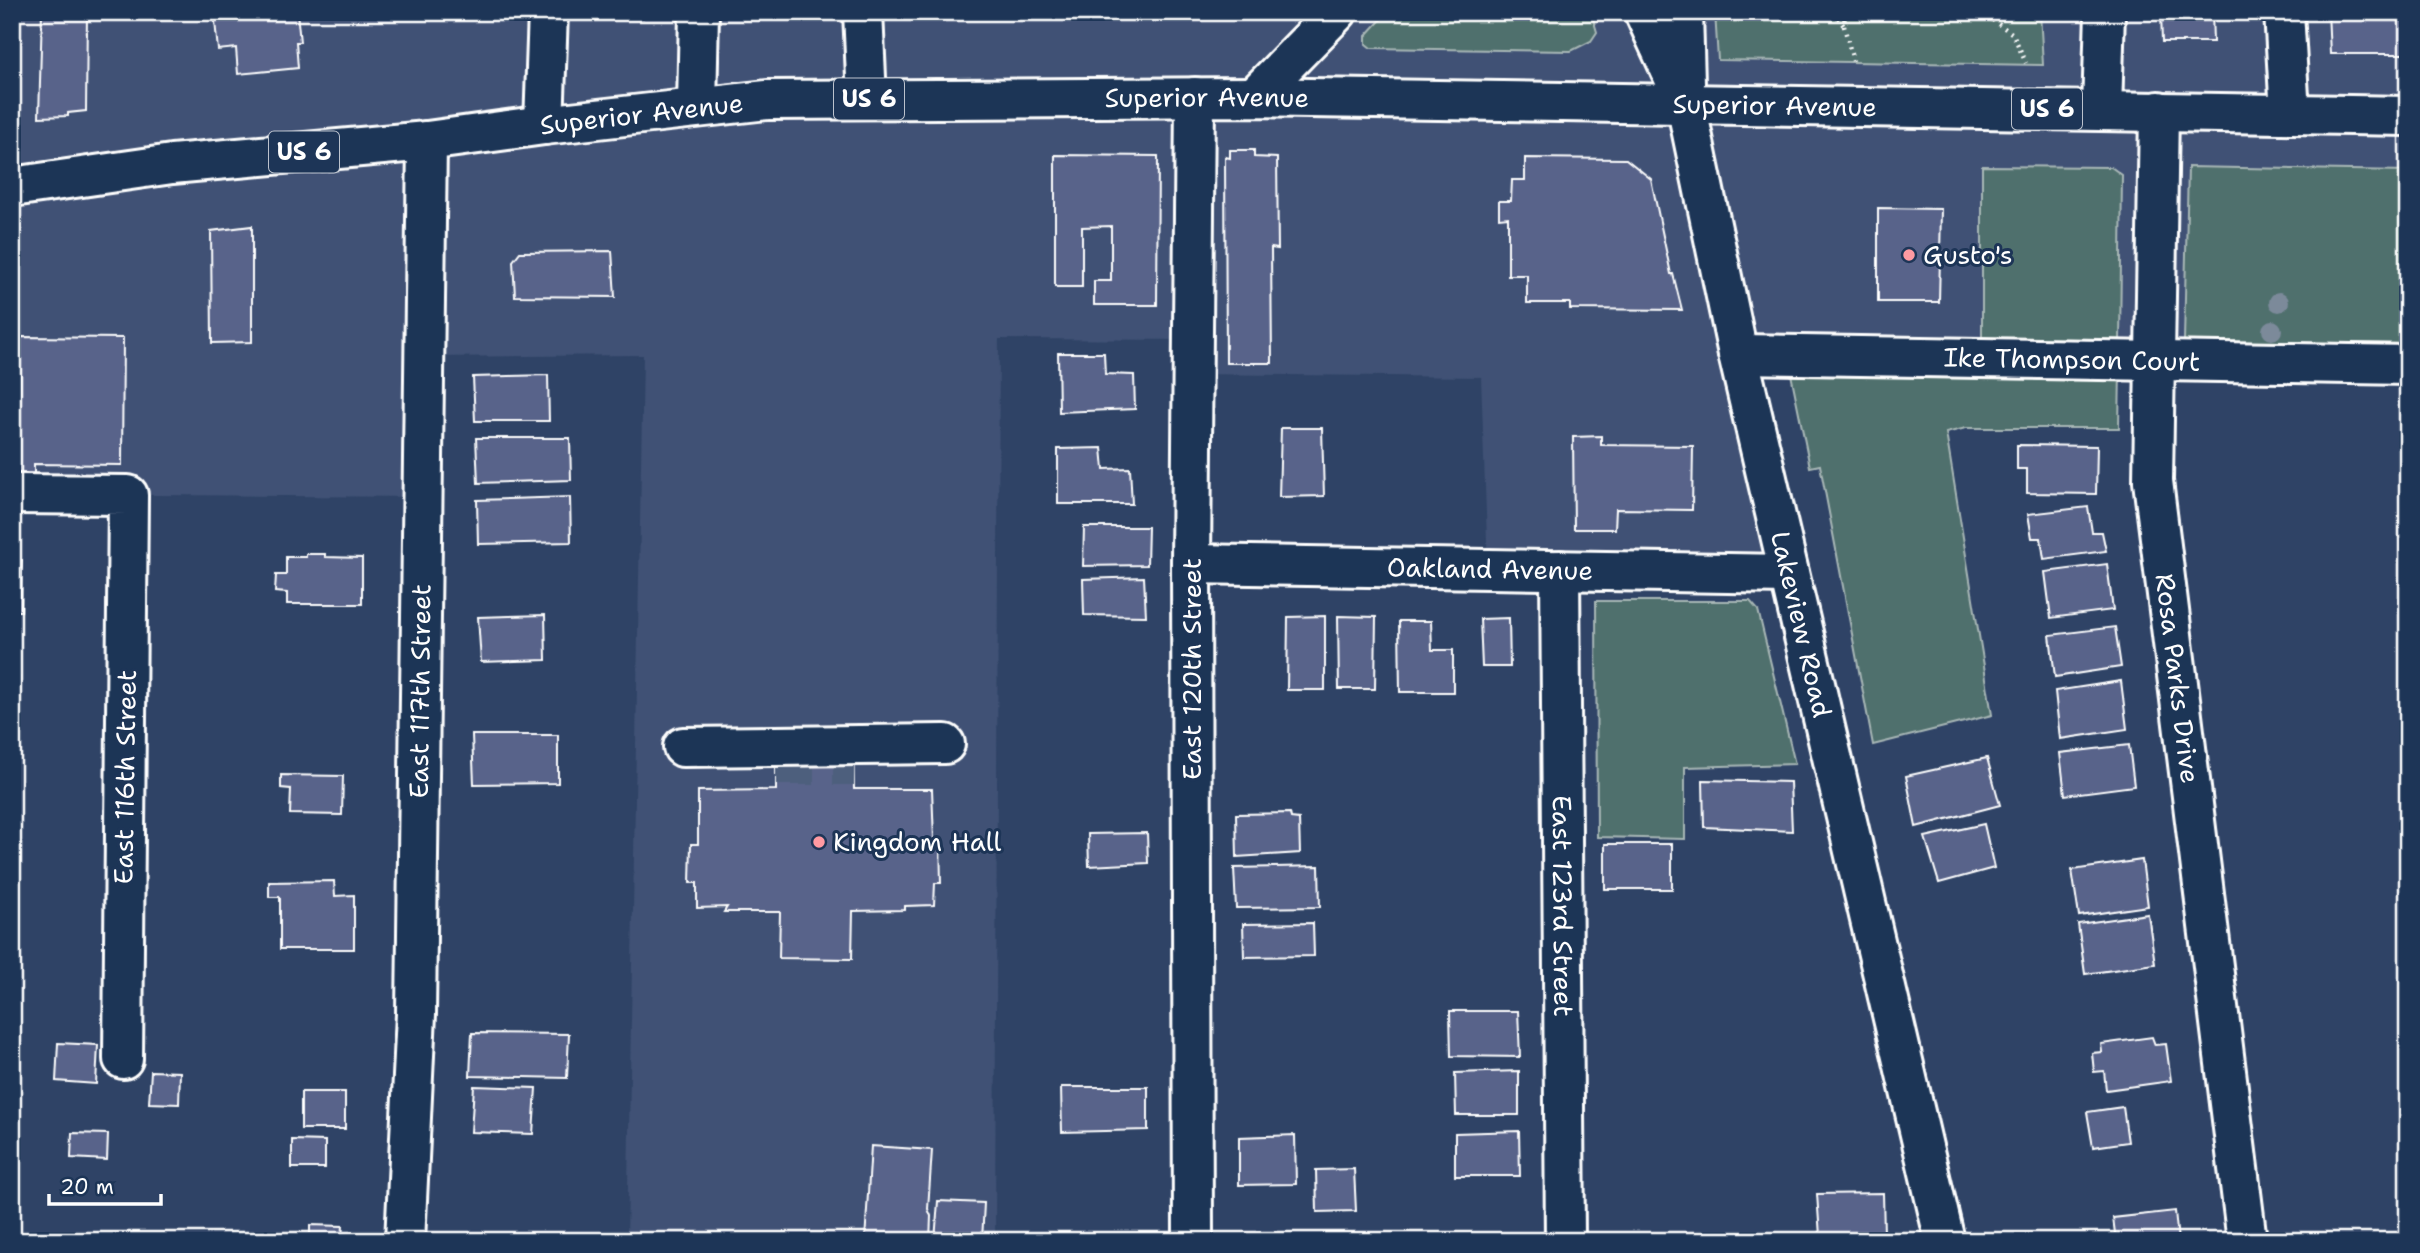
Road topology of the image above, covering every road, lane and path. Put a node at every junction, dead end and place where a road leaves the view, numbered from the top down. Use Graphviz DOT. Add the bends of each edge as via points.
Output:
graph roads {
  1 [pos="548,12"];
  2 [pos="699,12"];
  3 [pos="863,12"];
  4 [pos="1337,12"];
  5 [pos="1644,12"];
  6 [pos="1683,12"];
  7 [pos="1834,12"];
  8 [pos="1845,12"];
  9 [pos="1981,12"];
  10 [pos="2105,12"];
  11 [pos="2284,12"];
  12 [pos="1844,26"];
  13 [pos="1853,61"];
  14 [pos="2026,63"];
  15 [pos="1195,97"];
  16 [pos="1254,97"];
  17 [pos="867,99"];
  18 [pos="1686,104"];
  19 [pos="697,107"];
  20 [pos="2102,110"];
  21 [pos="2159,111"];
  22 [pos="2290,114"];
  23 [pos="2408,116"];
  24 [pos="544,125"];
  25 [pos="427,141"];
  26 [pos="12,187"];
  27 [pos="1738,354"];
  28 [pos="2154,360"];
  29 [pos="2408,365"];
  30 [pos="12,494"];
  31 [pos="1191,564"];
  32 [pos="1560,570"];
  33 [pos="1789,574"];
  34 [pos="776,765"];
  35 [pos="854,766"];
  36 [pos="123,1059"];
  37 [pos="405,1241"];
  38 [pos="1193,1241"];
  39 [pos="1565,1241"];
  40 [pos="1945,1241"];
  41 [pos="2247,1241"];
  1 -- 24 [label="street"];
  2 -- 19 [label="street"];
  3 -- 17 [label="street"];
  4 -- 16 [label="street"];
  5 -- 18 [label="street, Lakeview Road"];
  6 -- 18 [label="street"];
  7 -- 12 [label="path"];
  8 -- 12 [label="path"];
  9 -- 14 [label="path" via="2013,34"];
  10 -- 20 [label="street"];
  11 -- 22 [label="street"];
  12 -- 13 [label="path"];
  15 -- 16 [label="street, Superior Avenue / US 6"];
  15 -- 17 [label="street, Superior Avenue / US 6"];
  15 -- 31 [label="street, East 120th Street"];
  16 -- 18 [label="street, Superior Avenue / US 6"];
  17 -- 19 [label="street, Superior Avenue / US 6" via="767,100"];
  18 -- 20 [label="street, Superior Avenue / US 6"];
  18 -- 27 [label="street, Lakeview Road"];
  19 -- 24 [label="street, Superior Avenue / US 6"];
  20 -- 21 [label="street, Superior Avenue / US 6"];
  21 -- 22 [label="street, Superior Avenue / US 6"];
  21 -- 28 [label="street, Rosa Parks Drive"];
  22 -- 23 [label="street, Superior Avenue / US 6"];
  24 -- 25 [label="street, Superior Avenue / US 6"];
  25 -- 26 [label="street, Superior Avenue / US 6" via="172,164"];
  25 -- 37 [label="street, East 117th Street" via="416,1014"];
  27 -- 28 [label="street, Ike Thompson Court"];
  27 -- 33 [label="street, Lakeview Road"];
  28 -- 29 [label="street, Ike Thompson Court"];
  28 -- 41 [label="street, Rosa Parks Drive" via="2153,481"];
  30 -- 36 [label="street, East 116th Street" via="128,495"];
  31 -- 32 [label="street, Oakland Avenue"];
  31 -- 38 [label="street, East 120th Street"];
  32 -- 33 [label="street, Oakland Avenue"];
  32 -- 39 [label="street, East 123rd Street"];
  33 -- 40 [label="street, Lakeview Road"];
  34 -- 35 [label="street" via="678,756 952,754"];
}
